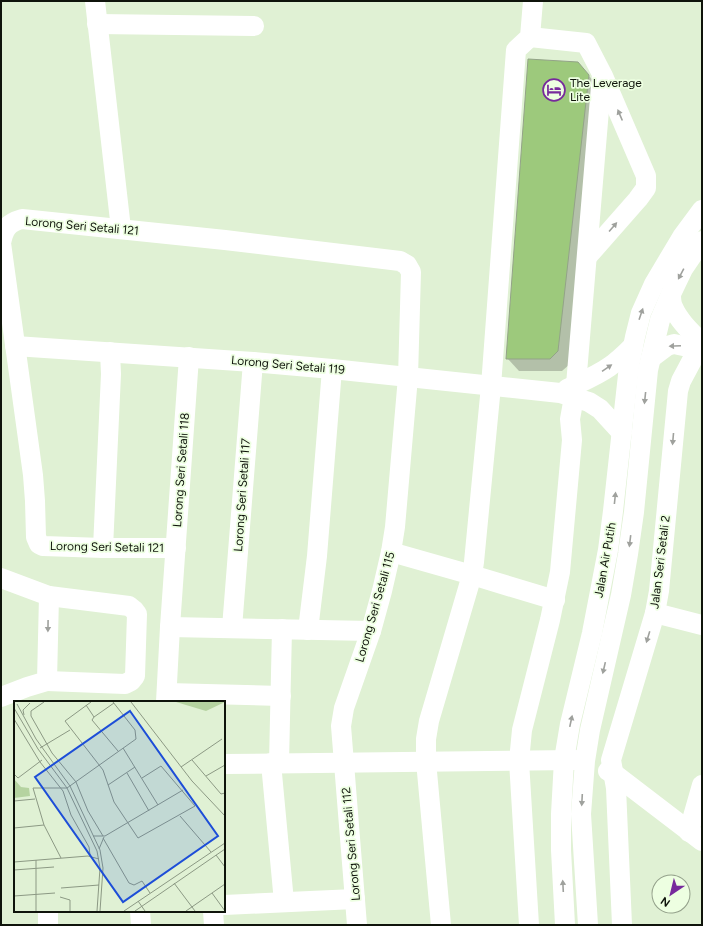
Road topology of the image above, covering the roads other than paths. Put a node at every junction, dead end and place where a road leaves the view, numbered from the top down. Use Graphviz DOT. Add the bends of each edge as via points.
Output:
graph roads {
  1 [pos="95,1"];
  2 [pos="533,1"];
  3 [pos="97,24"];
  4 [pos="254,26"];
  5 [pos="530,37"];
  6 [pos="602,74"];
  7 [pos="702,210"];
  8 [pos="121,229"];
  9 [pos="702,241"];
  10 [pos="587,257"];
  11 [pos="671,294"];
  12 [pos="15,346"];
  13 [pos="633,346"];
  14 [pos="701,347"];
  15 [pos="110,352"];
  16 [pos="189,357"];
  17 [pos="651,358"];
  18 [pos="253,362"];
  19 [pos="332,369"];
  20 [pos="408,377"];
  21 [pos="491,386"];
  22 [pos="570,391"];
  23 [pos="622,433"];
  24 [pos="103,548"];
  25 [pos="176,548"];
  26 [pos="391,552"];
  27 [pos="472,575"];
  28 [pos="1,578"];
  29 [pos="49,596"];
  30 [pos="555,600"];
  31 [pos="655,613"];
  32 [pos="702,626"];
  33 [pos="170,627"];
  34 [pos="232,628"];
  35 [pos="282,629"];
  36 [pos="308,630"];
  37 [pos="371,631"];
  38 [pos="47,681"];
  39 [pos="281,696"];
  40 [pos="1,698"];
  41 [pos="166,698"];
  42 [pos="519,760"];
  43 [pos="564,760"];
  44 [pos="426,761"];
  45 [pos="585,761"];
  46 [pos="344,762"];
  47 [pos="275,763"];
  48 [pos="225,764"];
  49 [pos="613,774"];
  50 [pos="702,785"];
  51 [pos="696,837"];
  52 [pos="355,900"];
  53 [pos="284,902"];
  54 [pos="225,905"];
  55 [pos="48,912"];
  56 [pos="140,912"];
  57 [pos="213,912"];
  58 [pos="48,925"];
  59 [pos="141,925"];
  60 [pos="214,925"];
  61 [pos="357,925"];
  62 [pos="441,925"];
  63 [pos="529,925"];
  64 [pos="565,925"];
  65 [pos="588,925"];
  66 [pos="622,925"];
  1 -- 3 [label="street"];
  2 -- 5 [label="street"];
  3 -- 4 [label="street"];
  3 -- 8 [label="street"];
  5 -- 6 [label="street" via="586,43"];
  5 -- 21 [label="street" via="516,50"];
  6 -- 10 [label="street"];
  10 -- 6 [label="street, one-way" via="646,188 646,176"];
  13 -- 7 [label="street, Jalan Air Putih, one-way" via="641,313 654,284 682,237"];
  8 -- 12 [label="street, Lorong Seri Setali 121" via="22,219 7,226 1,243"];
  8 -- 20 [label="street, Lorong Seri Setali 121" via="400,261 411,272"];
  9 -- 11 [label="street, Jalan Air Putih, one-way" via="683,269"];
  10 -- 22 [label="street"];
  11 -- 14 [label="street" via="672,305 677,315"];
  11 -- 17 [label="street, Jalan Air Putih" via="660,320"];
  12 -- 15 [label="street, Lorong Seri Setali 119"];
  12 -- 24 [label="street, Lorong Seri Setali 121" via="33,475 36,538 43,546"];
  22 -- 13 [label="street, one-way" via="608,368"];
  13 -- 23 [label="street, Jalan Air Putih"];
  14 -- 17 [label="street, one-way" via="674,344"];
  14 -- 31 [label="street, Jalan Seri Setali 2, one-way" via="678,391"];
  15 -- 16 [label="street, Lorong Seri Setali 119"];
  15 -- 24 [label="street"];
  16 -- 18 [label="street, Lorong Seri Setali 119"];
  16 -- 25 [label="street, Lorong Seri Setali 118"];
  17 -- 45 [label="street, Jalan Air Putih, one-way" via="628,554"];
  18 -- 19 [label="street, Lorong Seri Setali 119"];
  18 -- 34 [label="street, Lorong Seri Setali 117"];
  19 -- 20 [label="street, Lorong Seri Setali 119"];
  19 -- 36 [label="street" via="317,556"];
  20 -- 21 [label="street, Lorong Seri Setali 119"];
  20 -- 26 [label="street, Lorong Seri Setali 115"];
  21 -- 22 [label="street, Lorong Seri Setali 119"];
  21 -- 27 [label="street"];
  22 -- 23 [label="street, Lorong Seri Setali 119" via="600,409"];
  22 -- 30 [label="street" via="572,440 560,572"];
  43 -- 23 [label="street, Jalan Air Putih, one-way" via="607,557"];
  24 -- 25 [label="street, Lorong Seri Setali 121"];
  25 -- 33 [label="street, Lorong Seri Setali 118"];
  26 -- 27 [label="street"];
  26 -- 37 [label="street, Lorong Seri Setali 115"];
  27 -- 30 [label="street"];
  27 -- 44 [label="street" via="429,721"];
  28 -- 29 [label="street"];
  29 -- 38 [label="street, one-way"];
  29 -- 38 [label="street" via="129,606 137,614 135,676 131,681 125,684"];
  30 -- 42 [label="street" via="522,730"];
  31 -- 32 [label="street"];
  31 -- 49 [label="street, Jalan Seri Setali 2, one-way" via="610,760"];
  33 -- 34 [label="street"];
  33 -- 41 [label="street, Lorong Seri Setali 118"];
  34 -- 35 [label="street"];
  35 -- 36 [label="street"];
  35 -- 39 [label="street"];
  36 -- 37 [label="street"];
  37 -- 46 [label="street, Lorong Seri Setali 115" via="344,708 341,726"];
  38 -- 40 [label="street"];
  39 -- 41 [label="street"];
  39 -- 47 [label="street"];
  42 -- 43 [label="street"];
  42 -- 44 [label="street"];
  42 -- 63 [label="street"];
  43 -- 45 [label="street"];
  64 -- 43 [label="street, Jalan Air Putih, one-way" via="561,850"];
  44 -- 46 [label="street"];
  44 -- 62 [label="street"];
  45 -- 49 [label="street"];
  45 -- 65 [label="street, Jalan Air Putih, one-way" via="581,814"];
  46 -- 47 [label="street"];
  46 -- 52 [label="street, Lorong Seri Setali 112"];
  47 -- 48 [label="street"];
  47 -- 53 [label="street"];
  49 -- 51 [label="street"];
  49 -- 66 [label="street, Jalan Seri Setali 2" via="616,788"];
  50 -- 51 [label="street" via="692,820"];
  52 -- 53 [label="street"];
  52 -- 61 [label="street, Lorong Seri Setali 112"];
  53 -- 54 [label="street"];
  55 -- 58 [label="street"];
  56 -- 59 [label="street"];
  57 -- 60 [label="street"];
}
